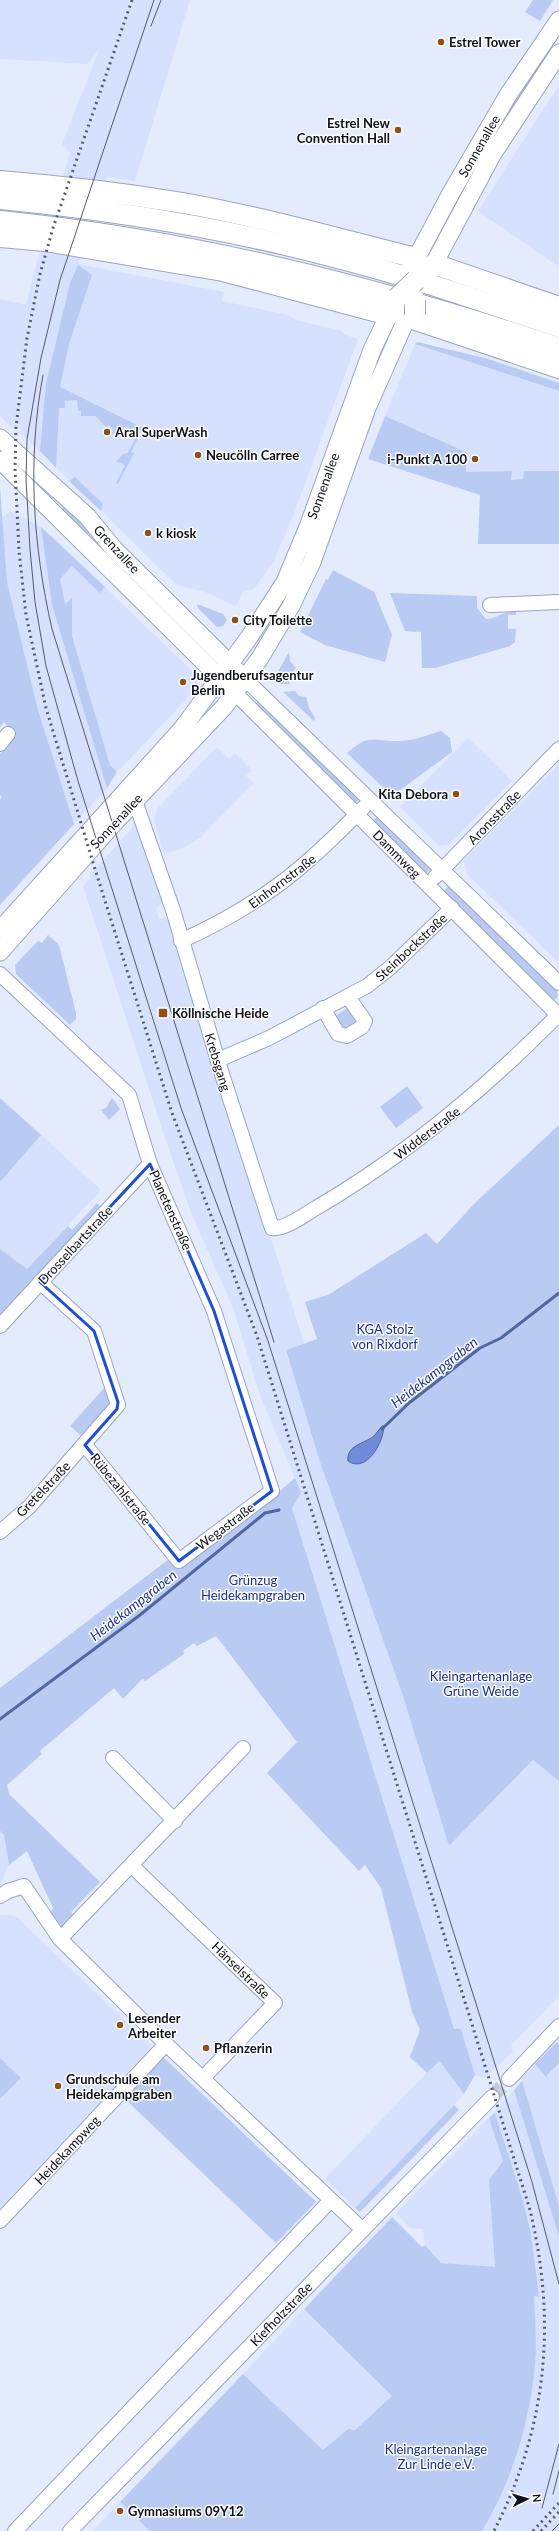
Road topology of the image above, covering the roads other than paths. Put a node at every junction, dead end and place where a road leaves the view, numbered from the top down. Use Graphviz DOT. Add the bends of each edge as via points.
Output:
graph roads {
  1 [pos="559,20"];
  2 [pos="556,57"];
  3 [pos="0,181"];
  4 [pos="0,199"];
  5 [pos="0,221"];
  6 [pos="0,237"];
  7 [pos="411,289"];
  8 [pos="559,307"];
  9 [pos="559,327"];
  10 [pos="559,348"];
  11 [pos="559,368"];
  12 [pos="0,438"];
  13 [pos="0,460"];
  14 [pos="65,495"];
  15 [pos="52,510"];
  16 [pos="559,602"];
  17 [pos="490,605"];
  18 [pos="250,636"];
  19 [pos="266,647"];
  20 [pos="230,664"];
  21 [pos="220,677"];
  22 [pos="245,679"];
  23 [pos="235,693"];
  24 [pos="559,750"];
  25 [pos="135,801"];
  26 [pos="369,801"];
  27 [pos="357,814"];
  28 [pos="441,871"];
  29 [pos="428,884"];
  30 [pos="452,908"];
  31 [pos="0,930"];
  32 [pos="181,941"];
  33 [pos="0,952"];
  34 [pos="0,974"];
  35 [pos="559,983"];
  36 [pos="348,997"];
  37 [pos="323,1008"];
  38 [pos="559,1015"];
  39 [pos="218,1060"];
  40 [pos="150,1164"];
  41 [pos="277,1229"];
  42 [pos="40,1282"];
  43 [pos="0,1326"];
  44 [pos="85,1445"];
  45 [pos="272,1491"];
  46 [pos="0,1532"];
  47 [pos="179,1561"];
  48 [pos="243,1748"];
  49 [pos="113,1758"];
  50 [pos="175,1821"];
  51 [pos="132,1866"];
  52 [pos="0,1896"];
  53 [pos="60,1939"];
  54 [pos="559,2026"];
  55 [pos="166,2044"];
  56 [pos="203,2078"];
  57 [pos="509,2079"];
  58 [pos="492,2097"];
  59 [pos="331,2200"];
  60 [pos="0,2221"];
  61 [pos="363,2230"];
  62 [pos="15,2531"];
  63 [pos="70,2531"];
  1 -- 7 [label="main road, Sonnenallee" via="508,95"];
  2 -- 7 [label="main road, Sonnenallee" via="488,161"];
  3 -- 7 [label="highway" via="184,203 263,220"];
  4 -- 9 [label="highway" via="118,213 257,238 385,271"];
  5 -- 10 [label="highway" via="158,242 242,258 387,294"];
  6 -- 7 [label="highway" via="61,244 223,271"];
  7 -- 8 [label="highway"];
  7 -- 11 [label="highway"];
  7 -- 18 [label="main road, Sonnenallee" via="372,350 298,553 285,582"];
  7 -- 19 [label="main road, Sonnenallee" via="312,562 291,606"];
  12 -- 14 [label="main road, Grenzallee"];
  13 -- 15 [label="main road, Grenzallee"];
  14 -- 15 [label="main road"];
  14 -- 20 [label="main road, Grenzallee" via="87,516 114,549"];
  15 -- 21 [label="main road, Grenzallee"];
  16 -- 17 [label="street"];
  18 -- 19 [label="main road"];
  18 -- 20 [label="main road, Sonnenallee"];
  19 -- 22 [label="main road, Sonnenallee"];
  20 -- 21 [label="main road, Sonnenallee"];
  20 -- 22 [label="main road, Grenzallee"];
  21 -- 23 [label="main road, Grenzallee"];
  21 -- 31 [label="main road, Sonnenallee" via="182,729"];
  22 -- 23 [label="main road, Sonnenallee"];
  22 -- 26 [label="street, Dammweg"];
  23 -- 25 [label="main road, Sonnenallee"];
  23 -- 27 [label="street, Dammweg"];
  24 -- 28 [label="street, Aronsstraße"];
  25 -- 32 [label="street, Krebsgang" via="173,910"];
  25 -- 33 [label="main road, Sonnenallee"];
  26 -- 27 [label="street, Einhornstraße"];
  26 -- 28 [label="street, Dammweg"];
  27 -- 29 [label="street, Dammweg"];
  27 -- 32 [label="street, Einhornstraße" via="306,865 264,897 232,917"];
  28 -- 29 [label="street, Aronsstraße"];
  28 -- 35 [label="street, Dammweg"];
  29 -- 30 [label="street, Dammweg"];
  30 -- 36 [label="street, Steinbockstraße" via="391,968"];
  30 -- 38 [label="street, Dammweg"];
  32 -- 39 [label="street, Krebsgang"];
  34 -- 40 [label="street, Planetenstraße" via="129,1095"];
  36 -- 37 [label="street, Steinbockstraße"];
  36 -- 37 [label="street" via="365,1021 362,1027 347,1036 338,1034"];
  37 -- 39 [label="street, Steinbockstraße" via="269,1038"];
  38 -- 41 [label="street, Widderstraße" via="484,1088 424,1136 363,1180"];
  39 -- 41 [label="street, Krebsgang" via="270,1225"];
  40 -- 42 [label="street, Drosselbartstraße"];
  40 -- 45 [label="street, Planetenstraße" via="214,1311"];
  42 -- 43 [label="street, Drosselbartstraße"];
  42 -- 44 [label="street, Rübezahlstraße" via="94,1330 118,1402 117,1409"];
  44 -- 46 [label="street, Gretelstraße" via="30,1506"];
  44 -- 47 [label="street, Rübezahlstraße"];
  45 -- 47 [label="street, Wegastraße"];
  48 -- 50 [label="street"];
  49 -- 50 [label="street"];
  50 -- 51 [label="street"];
  51 -- 53 [label="street"];
  51 -- 56 [label="street, Hänselstraße" via="275,2003"];
  52 -- 53 [label="street" via="24,1886"];
  53 -- 55 [label="street"];
  54 -- 57 [label="street"];
  55 -- 56 [label="street"];
  55 -- 60 [label="street, Heidekampweg"];
  56 -- 59 [label="street"];
  58 -- 61 [label="street, Kiefholzstraße"];
  59 -- 61 [label="street"];
  59 -- 62 [label="street"];
  61 -- 63 [label="street, Kiefholzstraße"];
}
